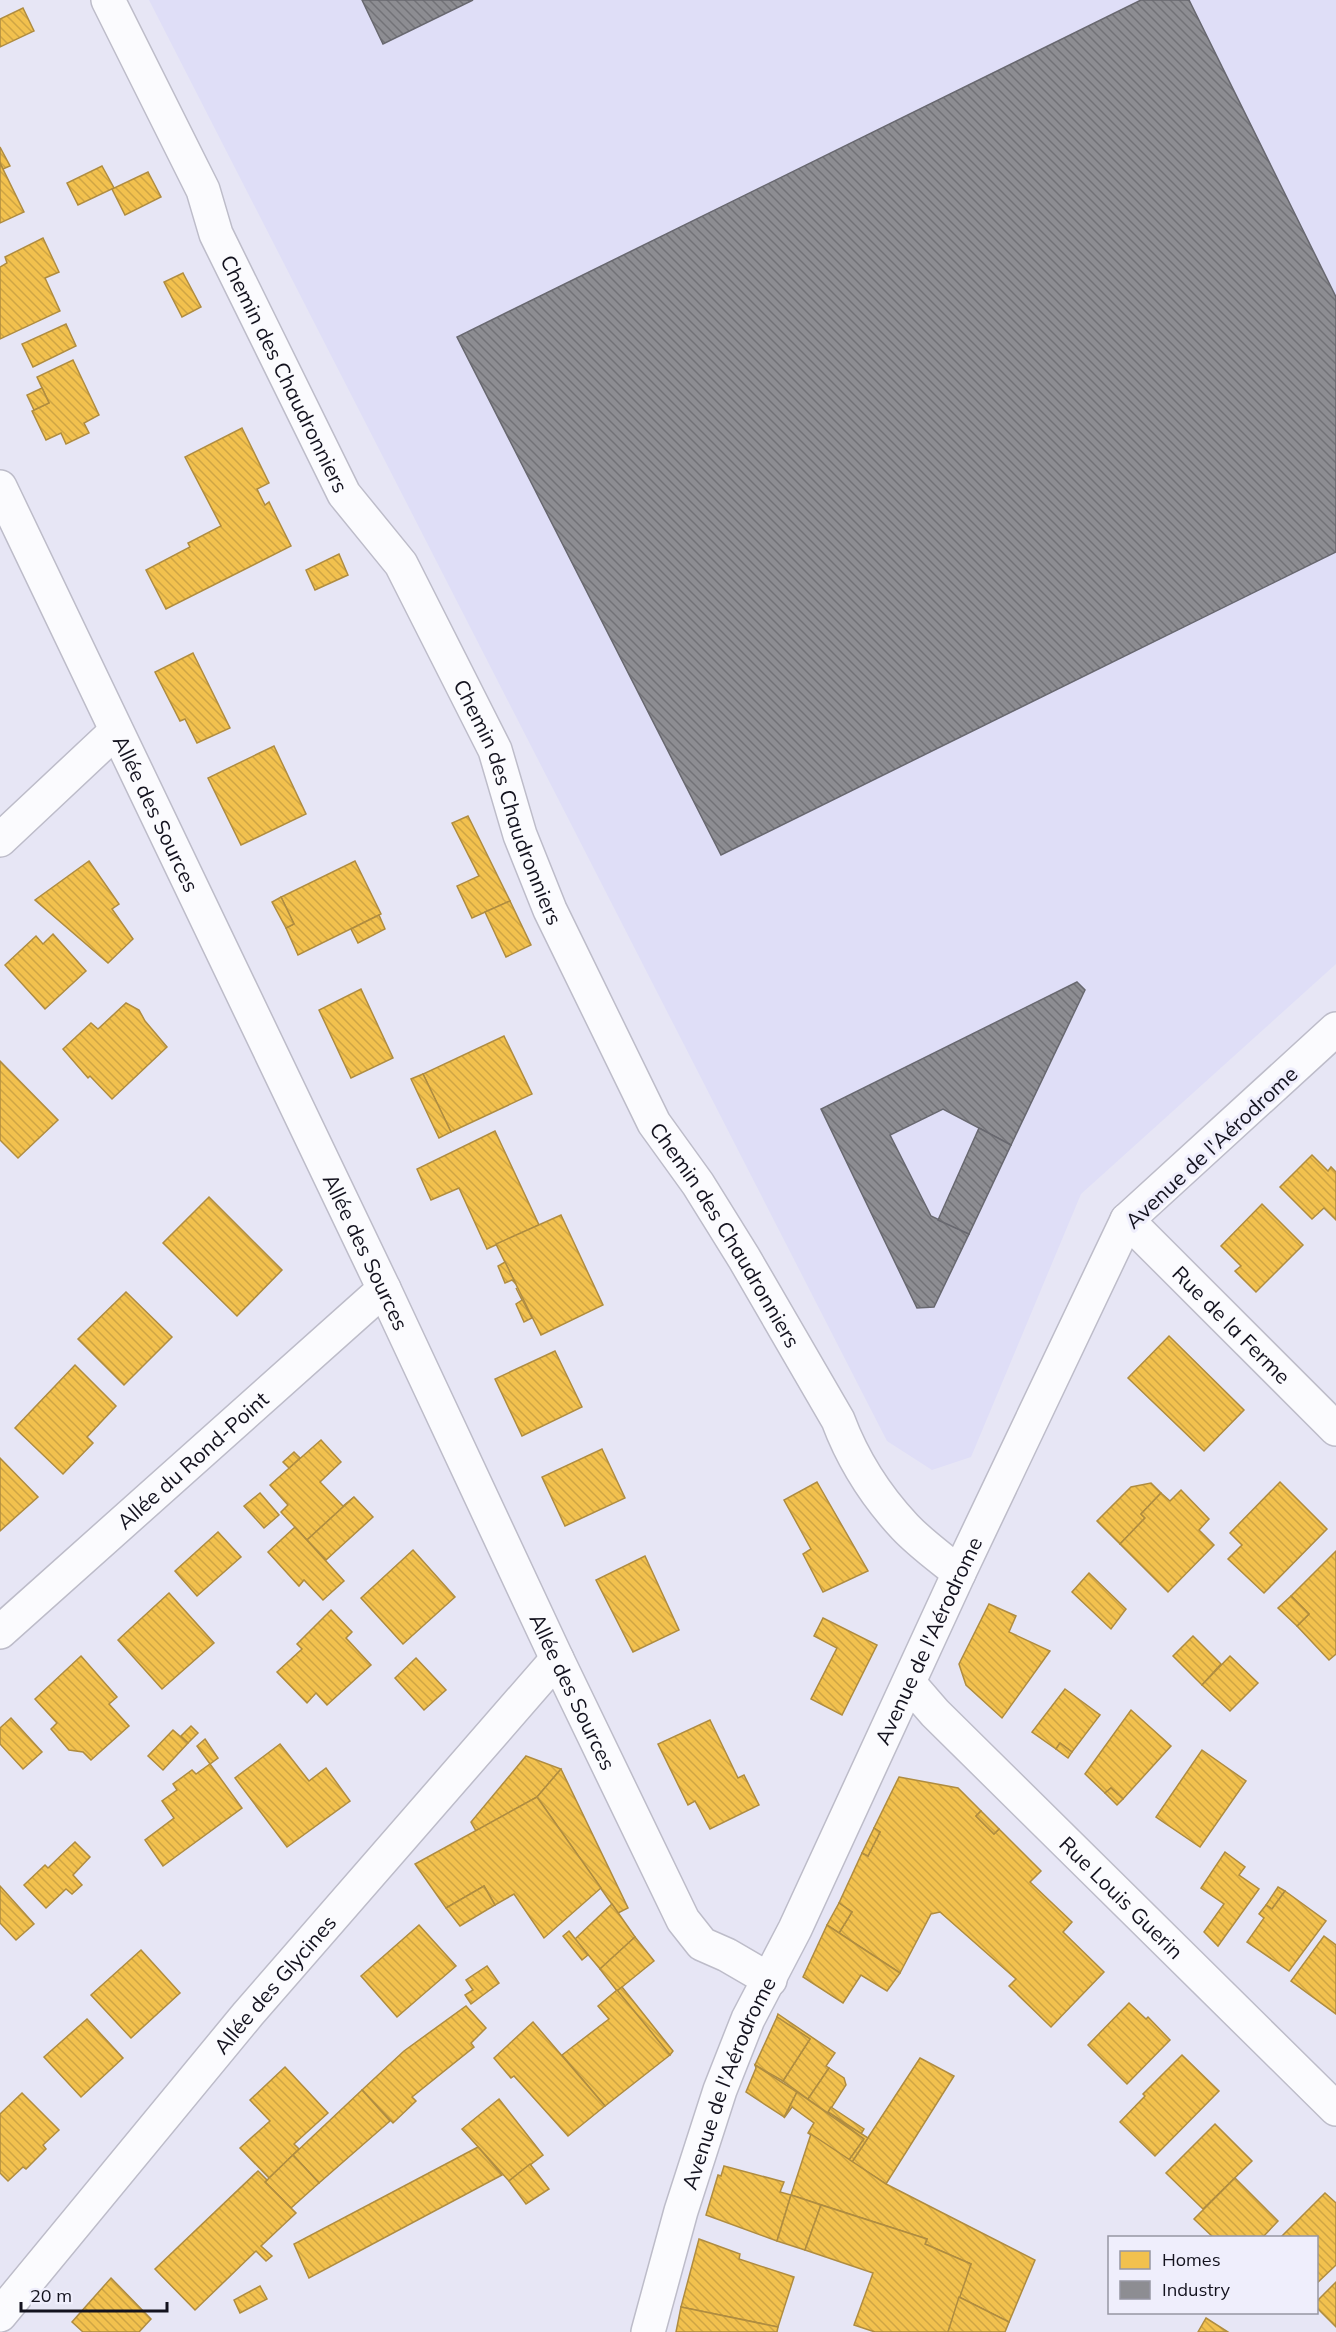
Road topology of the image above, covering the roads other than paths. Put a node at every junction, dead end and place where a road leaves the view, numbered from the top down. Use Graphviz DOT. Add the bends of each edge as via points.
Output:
graph roads {
  1 [pos="108,0"];
  2 [pos="0,487"];
  3 [pos="116,731"];
  4 [pos="0,840"];
  5 [pos="1336,1029"];
  6 [pos="1127,1220"];
  7 [pos="384,1289"];
  8 [pos="1336,1429"];
  9 [pos="959,1573"];
  10 [pos="0,1632"];
  11 [pos="556,1659"];
  12 [pos="909,1683"];
  13 [pos="770,1980"];
  14 [pos="1336,2109"];
  15 [pos="0,2315"];
  16 [pos="648,2332"];
  1 -- 9 [label="street, Chemin des Chaudronniers" via="203,190 216,234 344,494 401,564 495,750 520,835 550,909 654,1123 744,1258 838,1420 868,1480 905,1527"];
  2 -- 3 [label="street, Allée des Sources"];
  3 -- 4 [label="street"];
  3 -- 7 [label="street, Allée des Sources"];
  5 -- 6 [label="street, Avenue de l'Aérodrome"];
  6 -- 8 [label="street, Rue de la Ferme"];
  6 -- 9 [label="street, Avenue de l'Aérodrome"];
  7 -- 10 [label="street, Allée du Rond-Point"];
  7 -- 11 [label="street, Allée des Sources"];
  9 -- 12 [label="street, Avenue de l'Aérodrome"];
  11 -- 13 [label="street, Allée des Sources" via="683,1920 702,1944"];
  11 -- 15 [label="street, Allée des Glycines" via="248,2014"];
  12 -- 13 [label="street, Avenue de l'Aérodrome"];
  12 -- 14 [label="street, Rue Louis Guerin"];
  13 -- 16 [label="street, Avenue de l'Aérodrome" via="748,2019 720,2090"];
}
